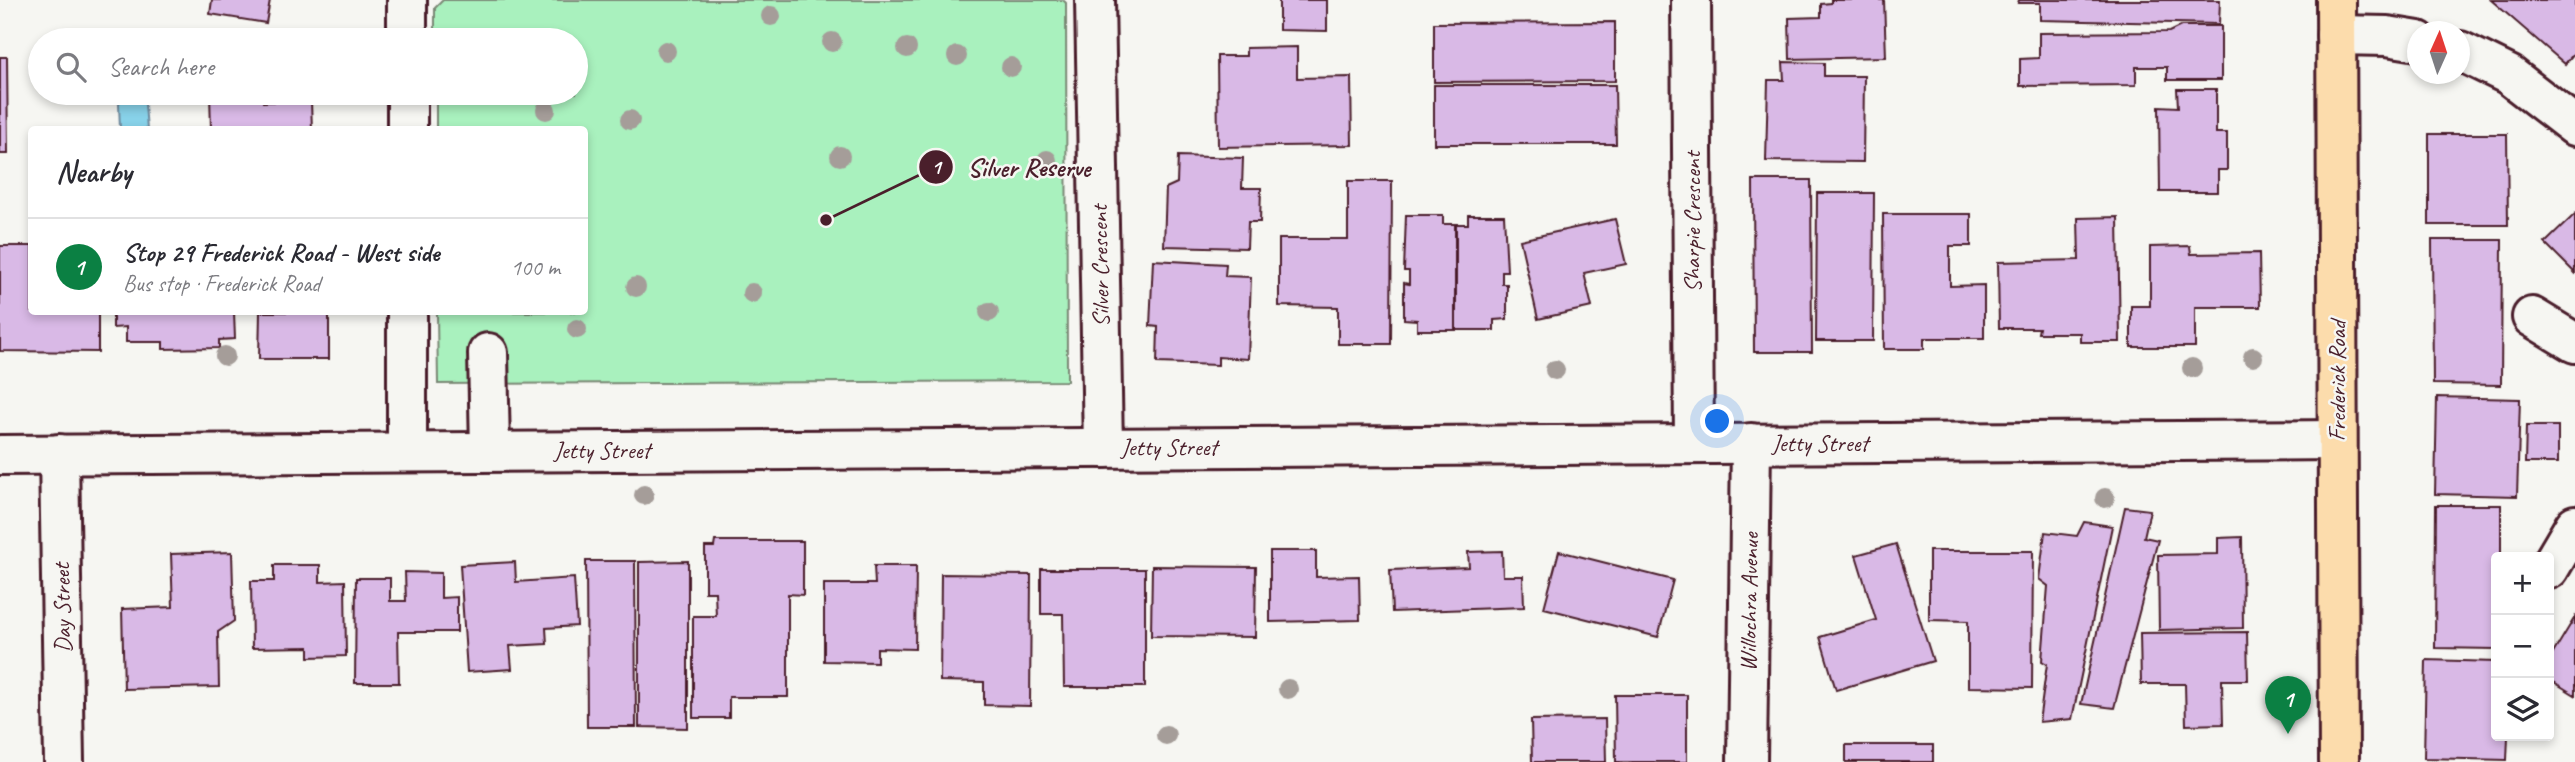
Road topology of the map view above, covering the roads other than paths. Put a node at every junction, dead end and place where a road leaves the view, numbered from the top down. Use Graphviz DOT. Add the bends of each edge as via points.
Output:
graph roads {
  1 [pos="407,0"];
  2 [pos="1095,0"];
  3 [pos="1691,0"];
  4 [pos="2336,18"];
  5 [pos="407,28"];
  6 [pos="2407,39"];
  7 [pos="2470,56"];
  8 [pos="407,105"];
  9 [pos="407,126"];
  10 [pos="2575,126"];
  11 [pos="407,315"];
  12 [pos="2532,317"];
  13 [pos="2575,343"];
  14 [pos="488,352"];
  15 [pos="2337,440"];
  16 [pos="1751,443"];
  17 [pos="1694,444"];
  18 [pos="1103,448"];
  19 [pos="490,450"];
  20 [pos="407,452"];
  21 [pos="59,454"];
  22 [pos="0,455"];
  23 [pos="2575,525"];
  24 [pos="2554,561"];
  25 [pos="64,762"];
  26 [pos="1747,762"];
  27 [pos="2339,762"];
  1 -- 5 [label="street"];
  2 -- 18 [label="street, Silver Crescent"];
  3 -- 17 [label="street, Sharpie Crescent"];
  4 -- 6 [label="street"];
  4 -- 15 [label="main road, Frederick Road"];
  7 -- 10 [label="street" via="2508,75"];
  8 -- 9 [label="street"];
  11 -- 20 [label="street"];
  12 -- 13 [label="street"];
  14 -- 19 [label="street"];
  15 -- 16 [label="street, Jetty Street"];
  15 -- 27 [label="main road, Frederick Road"];
  16 -- 17 [label="street, Jetty Street"];
  16 -- 26 [label="street, Willochra Avenue"];
  17 -- 18 [label="street, Jetty Street"];
  18 -- 19 [label="street, Jetty Street"];
  19 -- 20 [label="street, Jetty Street"];
  20 -- 21 [label="street, Jetty Street"];
  21 -- 22 [label="street, Jetty Street"];
  21 -- 25 [label="street, Day Street"];
  23 -- 24 [label="street"];
}
